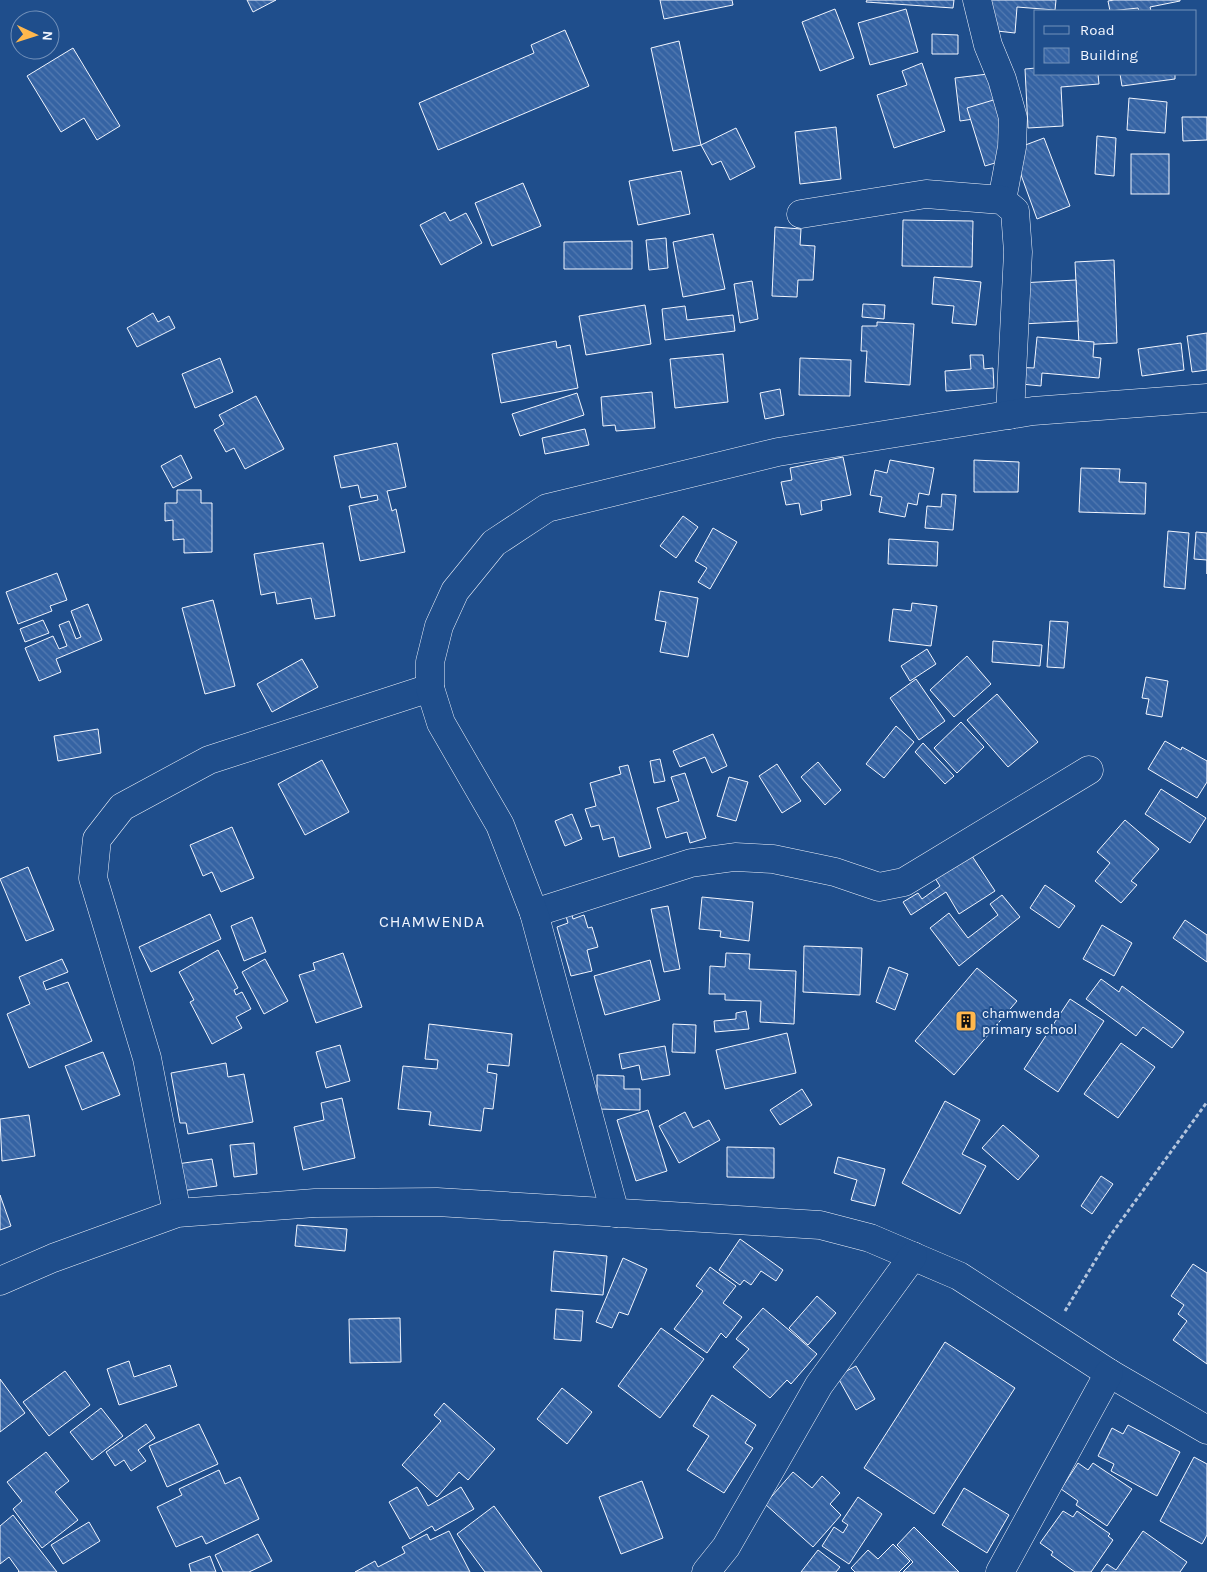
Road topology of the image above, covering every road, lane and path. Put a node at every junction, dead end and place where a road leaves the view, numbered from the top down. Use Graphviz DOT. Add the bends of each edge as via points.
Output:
graph roads {
  1 [pos="977,0"];
  2 [pos="1002,200"];
  3 [pos="802,214"];
  4 [pos="1207,398"];
  5 [pos="1010,415"];
  6 [pos="430,688"];
  7 [pos="1089,770"];
  8 [pos="534,913"];
  9 [pos="1207,1102"];
  10 [pos="615,1212"];
  11 [pos="176,1213"];
  12 [pos="913,1256"];
  13 [pos="0,1281"];
  14 [pos="1052,1336"];
  15 [pos="1108,1373"];
  16 [pos="1207,1430"];
  17 [pos="706,1572"];
  18 [pos="1000,1572"];
  1 -- 2 [label="street" via="988,45 1013,118 1012,147"];
  2 -- 3 [label="street" via="926,194"];
  2 -- 5 [label="street" via="1015,211 1018,252"];
  4 -- 5 [label="street"];
  5 -- 6 [label="street" via="778,452 547,508 494,543 455,591 430,662"];
  6 -- 8 [label="street" via="442,723 500,825"];
  6 -- 11 [label="street" via="209,760 122,807 97,840 93,878 147,1058"];
  7 -- 8 [label="street" via="904,882 891,886 879,886 835,872 773,859 735,857 691,863"];
  8 -- 10 [label="street"];
  9 -- 14 [label="path" via="1110,1236"];
  10 -- 11 [label="street" via="436,1202 315,1203"];
  10 -- 12 [label="street" via="820,1225 870,1238"];
  11 -- 13 [label="street"];
  12 -- 14 [label="street" via="959,1276"];
  12 -- 17 [label="street" via="819,1385 726,1547"];
  14 -- 15 [label="street"];
  15 -- 16 [label="street"];
  15 -- 18 [label="street"];
}
